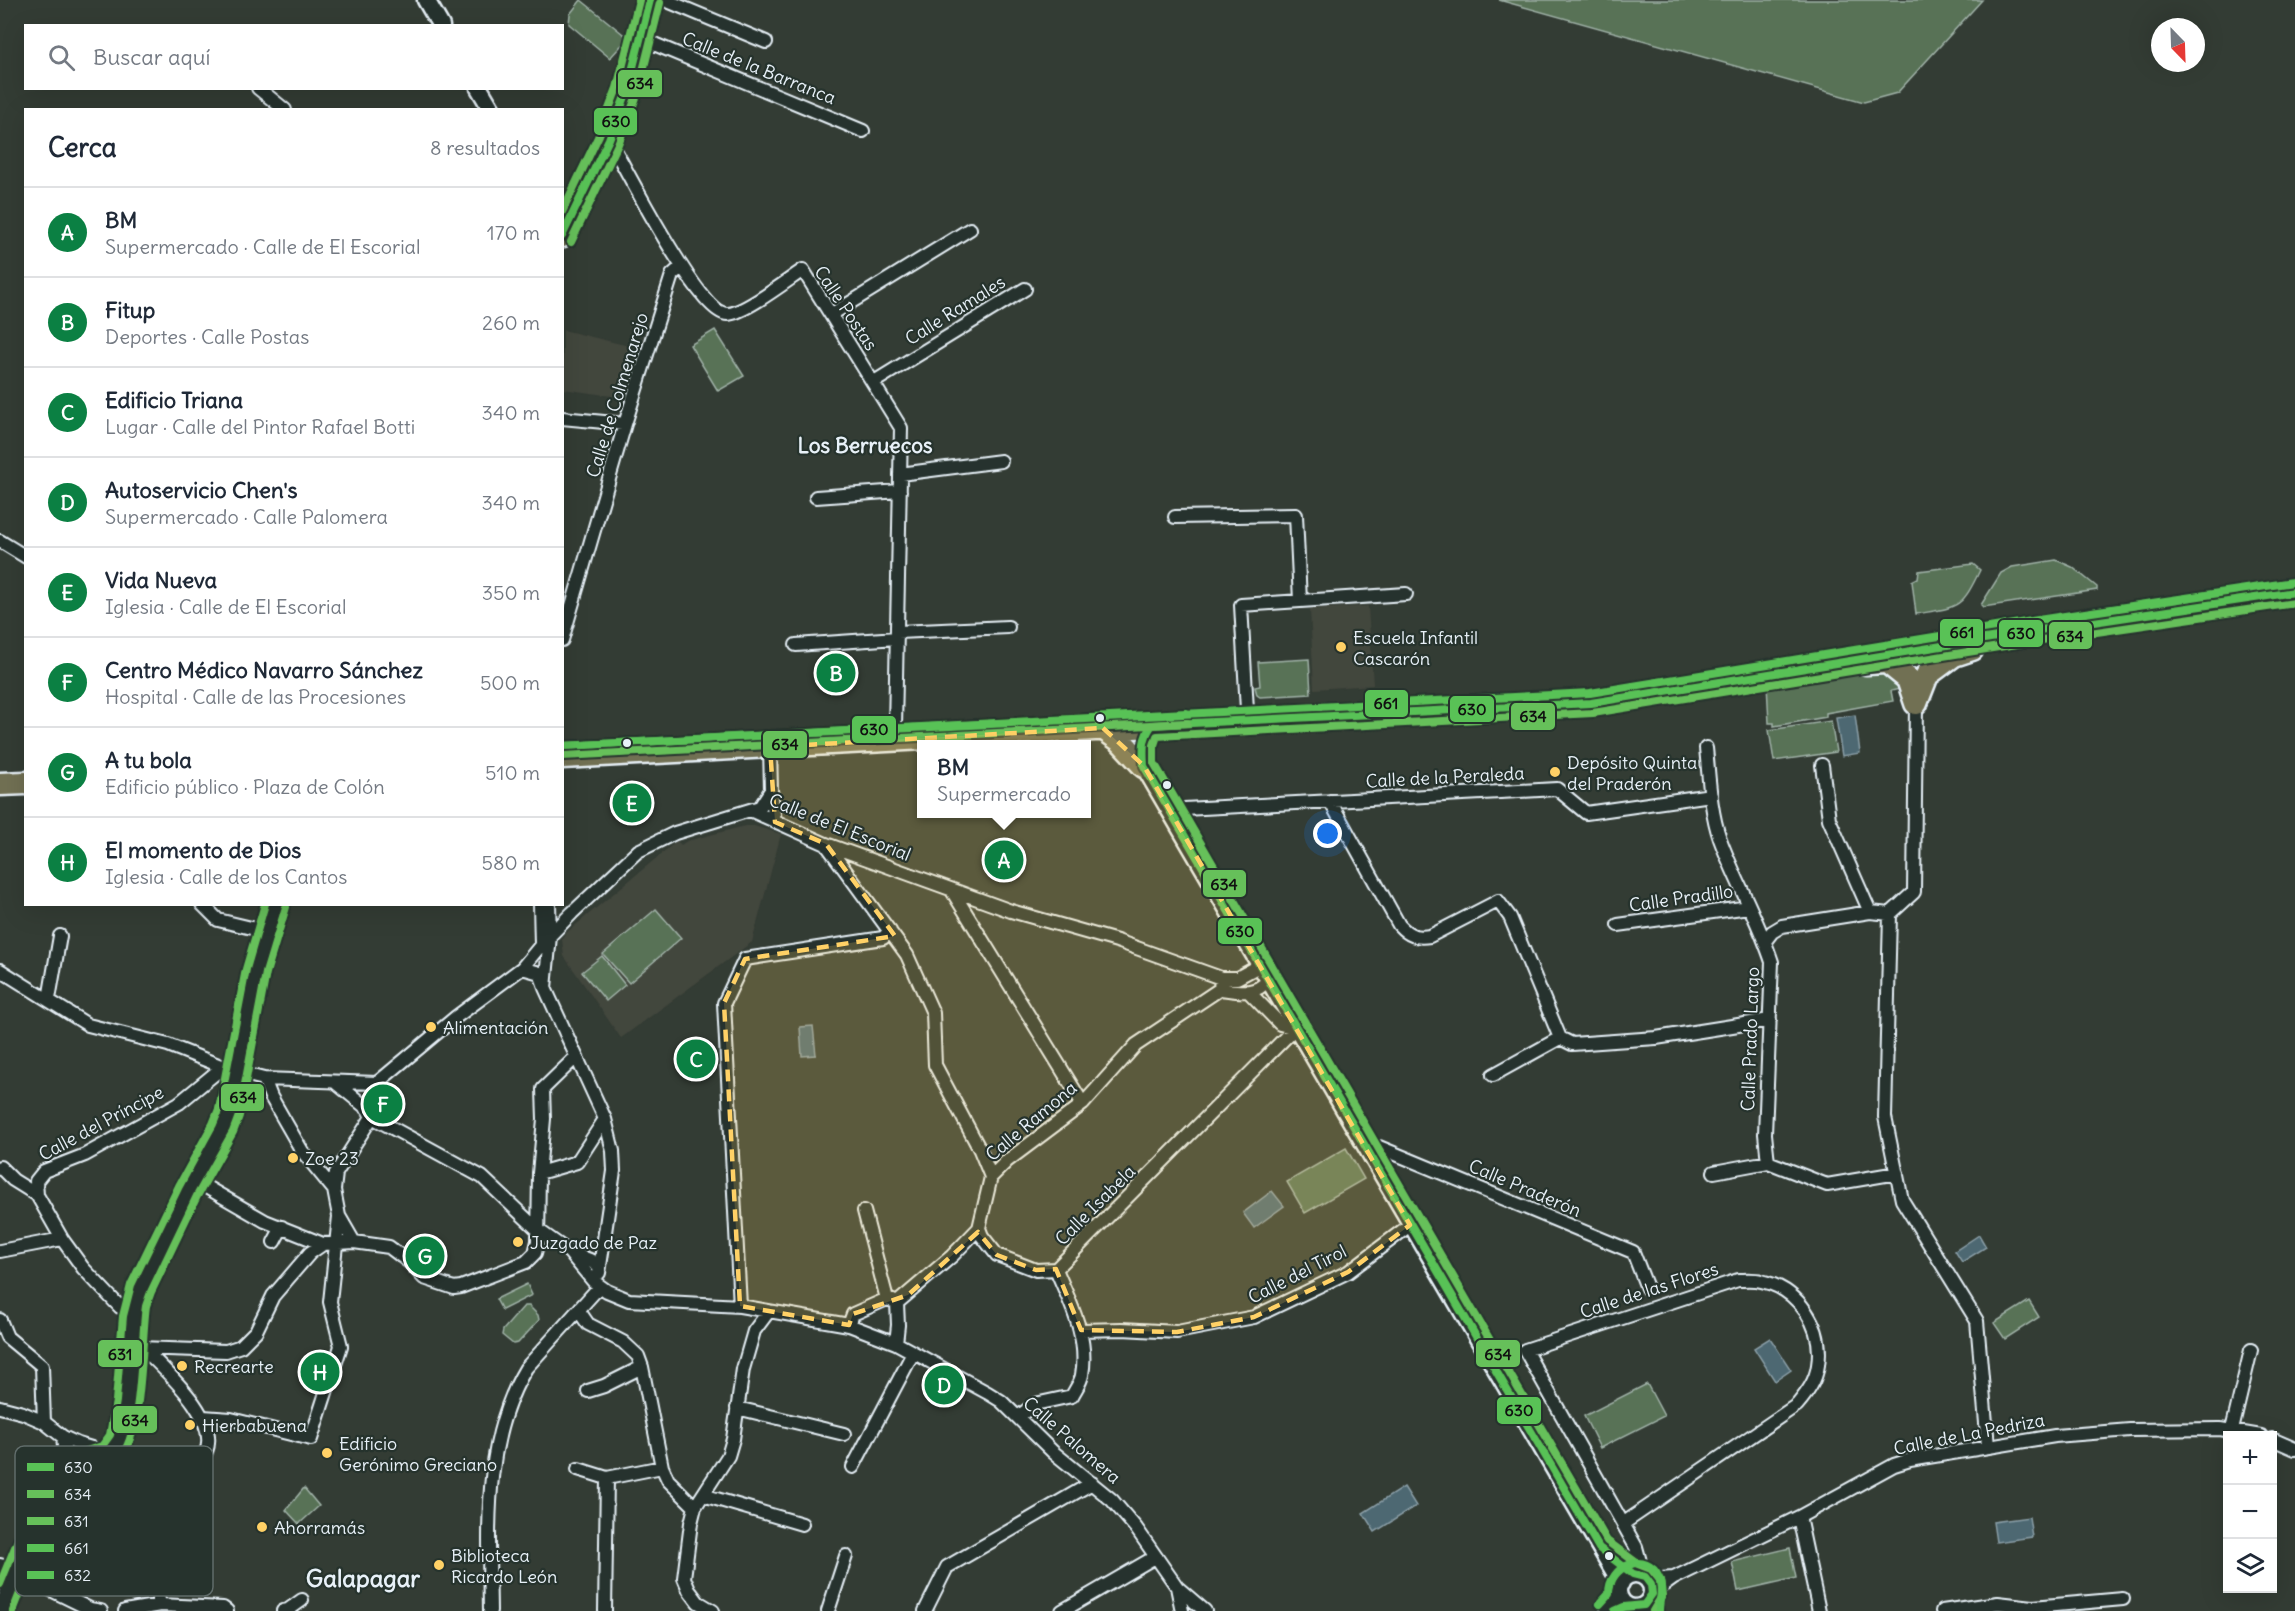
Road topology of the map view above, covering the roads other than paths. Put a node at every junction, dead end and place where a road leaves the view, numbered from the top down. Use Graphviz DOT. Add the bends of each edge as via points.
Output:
graph roads {
  1 [pos="426,0"];
  2 [pos="650,0"];
  3 [pos="665,0"];
  4 [pos="440,24"];
  5 [pos="642,39"];
  6 [pos="766,42"];
  7 [pos="260,90"];
  8 [pos="480,90"];
  9 [pos="283,108"];
  10 [pos="491,108"];
  11 [pos="863,130"];
  12 [pos="609,139"];
  13 [pos="565,225"];
  14 [pos="970,229"];
  15 [pos="681,267"];
  16 [pos="1025,288"];
  17 [pos="832,314"];
  18 [pos="874,382"];
  19 [pos="564,418"];
  20 [pos="625,424"];
  21 [pos="1001,461"];
  22 [pos="900,474"];
  23 [pos="900,491"];
  24 [pos="816,497"];
  25 [pos="1175,517"];
  26 [pos="0,542"];
  27 [pos="24,556"];
  28 [pos="2295,579"];
  29 [pos="2295,592"];
  30 [pos="1406,594"];
  31 [pos="1300,601"];
  32 [pos="1008,627"];
  33 [pos="2040,630"];
  34 [pos="564,633"];
  35 [pos="897,635"];
  36 [pos="796,645"];
  37 [pos="1816,665"];
  38 [pos="1916,703"];
  39 [pos="1247,710"];
  40 [pos="1152,725"];
  41 [pos="895,728"];
  42 [pos="1103,728"];
  43 [pos="564,746"];
  44 [pos="770,747"];
  45 [pos="1706,748"];
  46 [pos="564,757"];
  47 [pos="1822,765"];
  48 [pos="1143,766"];
  49 [pos="24,770"];
  50 [pos="0,771"];
  51 [pos="24,783"];
  52 [pos="0,784"];
  53 [pos="771,790"];
  54 [pos="1711,795"];
  55 [pos="1330,801"];
  56 [pos="750,810"];
  57 [pos="1172,816"];
  58 [pos="775,822"];
  59 [pos="826,844"];
  60 [pos="951,889"];
  61 [pos="204,906"];
  62 [pos="275,906"];
  63 [pos="540,906"];
  64 [pos="549,906"];
  65 [pos="1749,907"];
  66 [pos="1870,912"];
  67 [pos="1890,914"];
  68 [pos="1618,925"];
  69 [pos="890,931"];
  70 [pos="268,932"];
  71 [pos="60,936"];
  72 [pos="545,940"];
  73 [pos="1765,941"];
  74 [pos="522,968"];
  75 [pos="0,970"];
  76 [pos="1263,974"];
  77 [pos="1220,984"];
  78 [pos="545,988"];
  79 [pos="1249,992"];
  80 [pos="49,999"];
  81 [pos="1770,1020"];
  82 [pos="1295,1028"];
  83 [pos="1560,1038"];
  84 [pos="576,1057"];
  85 [pos="230,1069"];
  86 [pos="1493,1075"];
  87 [pos="264,1079"];
  88 [pos="335,1082"];
  89 [pos="1083,1104"];
  90 [pos="372,1117"];
  91 [pos="605,1119"];
  92 [pos="1368,1153"];
  93 [pos="1768,1162"];
  94 [pos="0,1167"];
  95 [pos="1714,1172"];
  96 [pos="539,1173"];
  97 [pos="1897,1173"];
  98 [pos="991,1177"];
  99 [pos="194,1180"];
  100 [pos="334,1190"];
  101 [pos="37,1195"];
  102 [pos="864,1211"];
  103 [pos="339,1216"];
  104 [pos="1410,1225"];
  105 [pos="282,1227"];
  106 [pos="979,1228"];
  107 [pos="538,1230"];
  108 [pos="62,1239"];
  109 [pos="274,1242"];
  110 [pos="354,1242"];
  111 [pos="329,1243"];
  112 [pos="564,1249"];
  113 [pos="0,1251"];
  114 [pos="526,1262"];
  115 [pos="599,1267"];
  116 [pos="1056,1269"];
  117 [pos="600,1286"];
  118 [pos="1647,1288"];
  119 [pos="892,1301"];
  120 [pos="740,1306"];
  121 [pos="579,1311"];
  122 [pos="769,1311"];
  123 [pos="134,1316"];
  124 [pos="0,1320"];
  125 [pos="849,1324"];
  126 [pos="1081,1330"];
  127 [pos="4,1339"];
  128 [pos="896,1343"];
  129 [pos="137,1348"];
  130 [pos="2251,1350"];
  131 [pos="913,1353"];
  132 [pos="642,1367"];
  133 [pos="588,1391"];
  134 [pos="0,1407"];
  135 [pos="737,1407"];
  136 [pos="203,1417"];
  137 [pos="1018,1417"];
  138 [pos="44,1422"];
  139 [pos="2232,1430"];
  140 [pos="2237,1431"];
  141 [pos="844,1434"];
  142 [pos="63,1437"];
  143 [pos="2277,1440"];
  144 [pos="64,1446"];
  145 [pos="89,1446"];
  146 [pos="118,1446"];
  147 [pos="208,1446"];
  148 [pos="1988,1446"];
  149 [pos="2295,1449"];
  150 [pos="662,1467"];
  151 [pos="853,1467"];
  152 [pos="578,1469"];
  153 [pos="607,1478"];
  154 [pos="1092,1482"];
  155 [pos="703,1495"];
  156 [pos="695,1508"];
  157 [pos="1799,1517"];
  158 [pos="1624,1523"];
  159 [pos="802,1524"];
  160 [pos="15,1556"];
  161 [pos="846,1556"];
  162 [pos="1155,1557"];
  163 [pos="8,1569"];
  164 [pos="1177,1587"];
  165 [pos="62,1596"];
  166 [pos="158,1596"];
  167 [pos="1634,1596"];
  168 [pos="2123,1599"];
  169 [pos="302,1600"];
  170 [pos="160,1605"];
  171 [pos="184,1609"];
  172 [pos="931,1609"];
  173 [pos="2,1611"];
  174 [pos="101,1611"];
  175 [pos="125,1611"];
  176 [pos="227,1611"];
  177 [pos="283,1611"];
  178 [pos="490,1611"];
  179 [pos="605,1611"];
  180 [pos="709,1611"];
  181 [pos="828,1611"];
  182 [pos="1062,1611"];
  183 [pos="1182,1611"];
  184 [pos="1205,1611"];
  185 [pos="1607,1611"];
  186 [pos="1819,1611"];
  187 [pos="1942,1611"];
  1 -- 4 [label="main road"];
  2 -- 5 [label="main road"];
  3 -- 6 [label="street"];
  5 -- 11 [label="street, Calle de la Barranca"];
  5 -- 12 [label="main road"];
  7 -- 9 [label="street"];
  8 -- 10 [label="main road"];
  12 -- 13 [label="main road"];
  12 -- 15 [label="street, Calle Postas"];
  14 -- 17 [label="street"];
  15 -- 17 [label="street, Calle Postas" via="710,305 728,314 741,310 803,270"];
  15 -- 20 [label="street, Calle de Colmenarejo" via="672,275"];
  16 -- 18 [label="street, Calle Ramales"];
  17 -- 18 [label="street, Calle Postas"];
  18 -- 22 [label="street, Calle Postas" via="901,428"];
  19 -- 20 [label="street"];
  20 -- 34 [label="street, Calle de Colmenarejo"];
  21 -- 22 [label="street"];
  22 -- 23 [label="street, Calle Postas"];
  23 -- 24 [label="street"];
  23 -- 35 [label="street, Calle Postas"];
  25 -- 31 [label="street" via="1296,515"];
  26 -- 27 [label="street"];
  28 -- 39 [label="highway" via="1594,688"];
  29 -- 33 [label="highway"];
  30 -- 31 [label="street"];
  31 -- 39 [label="street" via="1241,604"];
  32 -- 35 [label="street"];
  33 -- 37 [label="highway"];
  33 -- 38 [label="highway" via="1954,655 1927,675"];
  35 -- 36 [label="street"];
  35 -- 41 [label="street, Calle Postas"];
  37 -- 38 [label="highway" via="1887,663 1908,679"];
  37 -- 40 [label="highway" via="1591,703"];
  38 -- 67 [label="street" via="1914,892"];
  39 -- 41 [label="highway"];
  40 -- 42 [label="highway"];
  40 -- 48 [label="highway" via="1142,740"];
  41 -- 43 [label="highway"];
  42 -- 44 [label="highway"];
  42 -- 48 [label="highway"];
  44 -- 46 [label="highway"];
  44 -- 53 [label="street"];
  45 -- 54 [label="street, Calle Prado Largo"];
  47 -- 66 [label="street" via="1829,819"];
  48 -- 57 [label="main road"];
  49 -- 50 [label="highway"];
  51 -- 52 [label="highway"];
  53 -- 56 [label="street" via="760,807"];
  53 -- 58 [label="street"];
  54 -- 55 [label="street, Calle de la Peraleda" via="1586,813 1557,789"];
  54 -- 65 [label="street, Calle Prado Largo" via="1719,837"];
  55 -- 57 [label="street, Calle de la Peraleda" via="1184,809"];
  55 -- 83 [label="street" via="1407,934 1418,938 1430,936 1498,901 1510,917"];
  56 -- 58 [label="street, Calle de El Escorial"];
  56 -- 72 [label="street, Calle de El Escorial" via="675,833 638,851"];
  57 -- 76 [label="main road"];
  58 -- 59 [label="street, Calle de El Escorial"];
  59 -- 60 [label="street, Calle de El Escorial"];
  59 -- 69 [label="street"];
  60 -- 77 [label="street, Calle de El Escorial" via="1144,950"];
  60 -- 89 [label="street"];
  61 -- 70 [label="street" via="218,920"];
  62 -- 70 [label="main road"];
  63 -- 72 [label="street"];
  64 -- 72 [label="street"];
  65 -- 68 [label="street, Calle Pradillo"];
  65 -- 73 [label="street, Calle Prado Largo"];
  66 -- 67 [label="street"];
  66 -- 73 [label="street" via="1782,926"];
  67 -- 97 [label="street" via="1885,1117"];
  69 -- 98 [label="street" via="907,955 933,1013 935,1065"];
  69 -- 120 [label="street" via="883,938 745,959 724,1003"];
  70 -- 85 [label="main road"];
  71 -- 80 [label="street"];
  72 -- 74 [label="street, Calle de El Escorial"];
  72 -- 78 [label="street"];
  73 -- 81 [label="street, Calle Prado Largo" via="1772,962"];
  74 -- 78 [label="street" via="540,973"];
  74 -- 88 [label="street, Calle de El Escorial" via="377,1083"];
  75 -- 80 [label="street"];
  76 -- 77 [label="street"];
  76 -- 79 [label="street" via="1262,988"];
  76 -- 82 [label="main road"];
  77 -- 79 [label="street"];
  77 -- 89 [label="street, Calle Ramona" via="1136,1045"];
  78 -- 84 [label="street"];
  79 -- 82 [label="street" via="1280,1024"];
  80 -- 85 [label="street" via="88,1025 168,1045"];
  81 -- 83 [label="street" via="1656,1038 1572,1044"];
  81 -- 93 [label="street, Calle Prado Largo" via="1765,1134"];
  82 -- 92 [label="main road"];
  82 -- 116 [label="street, Calle Isabela"];
  83 -- 86 [label="street"];
  84 -- 91 [label="street"];
  84 -- 96 [label="street" via="543,1089"];
  85 -- 87 [label="street"];
  85 -- 99 [label="main road" via="232,1101 223,1128"];
  85 -- 101 [label="street, Calle del Príncipe" via="179,1103 85,1155 44,1171 36,1181"];
  87 -- 88 [label="street"];
  87 -- 100 [label="street" via="270,1097 302,1151"];
  88 -- 90 [label="street" via="368,1108"];
  89 -- 98 [label="street, Calle Ramona"];
  90 -- 100 [label="street" via="336,1173"];
  90 -- 107 [label="street" via="482,1177"];
  91 -- 96 [label="street" via="577,1162"];
  91 -- 115 [label="street" via="614,1171"];
  92 -- 104 [label="main road"];
  92 -- 118 [label="street, Calle Praderón" via="1379,1147 1633,1252"];
  93 -- 95 [label="street"];
  93 -- 97 [label="street" via="1827,1185"];
  94 -- 101 [label="street"];
  96 -- 107 [label="street"];
  97 -- 148 [label="street" via="1902,1200 1977,1321"];
  98 -- 106 [label="street, Calle Ramona"];
  99 -- 105 [label="street"];
  99 -- 123 [label="main road" via="141,1288"];
  100 -- 103 [label="street"];
  101 -- 108 [label="street"];
  102 -- 119 [label="street"];
  103 -- 110 [label="street"];
  103 -- 111 [label="street"];
  104 -- 126 [label="street, Calle del Tirol" via="1348,1272 1254,1317 1177,1332"];
  104 -- 167 [label="main road" via="1599,1548"];
  105 -- 109 [label="street"];
  105 -- 111 [label="street"];
  106 -- 116 [label="street" via="997,1254 1036,1270"];
  106 -- 119 [label="street" via="952,1256"];
  107 -- 112 [label="street"];
  107 -- 114 [label="street" via="535,1252"];
  108 -- 113 [label="street"];
  108 -- 123 [label="street" via="83,1268 120,1307"];
  110 -- 111 [label="street"];
  110 -- 114 [label="street" via="389,1247 424,1278 454,1288"];
  111 -- 129 [label="street" via="310,1253 273,1296 256,1331 241,1346 226,1351"];
  111 -- 136 [label="street" via="330,1302 341,1346 311,1439 231,1419"];
  112 -- 114 [label="street"];
  112 -- 115 [label="street"];
  112 -- 117 [label="street"];
  115 -- 117 [label="street"];
  116 -- 126 [label="street, Calle Isabela"];
  117 -- 120 [label="street" via="629,1300"];
  117 -- 121 [label="street"];
  119 -- 125 [label="street" via="853,1314"];
  119 -- 128 [label="street" via="898,1325"];
  120 -- 122 [label="street"];
  121 -- 132 [label="street" via="588,1324 623,1342 638,1356"];
  121 -- 178 [label="street" via="526,1368 509,1403 491,1480"];
  122 -- 125 [label="street"];
  122 -- 135 [label="street" via="754,1331"];
  123 -- 129 [label="main road"];
  124 -- 127 [label="street"];
  125 -- 128 [label="street"];
  126 -- 137 [label="street, Calle Isabela" via="1082,1377 1072,1396 1035,1404"];
  127 -- 138 [label="street" via="42,1366"];
  128 -- 131 [label="street"];
  129 -- 136 [label="street" via="169,1375"];
  129 -- 146 [label="main road"];
  130 -- 139 [label="street"];
  131 -- 137 [label="street, Calle Palomera" via="988,1393"];
  131 -- 151 [label="street"];
  132 -- 133 [label="street"];
  132 -- 150 [label="street"];
  134 -- 138 [label="street"];
  135 -- 141 [label="street"];
  135 -- 155 [label="street" via="728,1456"];
  136 -- 147 [label="street" via="210,1436"];
  137 -- 154 [label="street, Calle Palomera" via="1053,1452"];
  138 -- 142 [label="street"];
  139 -- 140 [label="street, Calle de La Pedriza"];
  139 -- 148 [label="street, Calle de La Pedriza" via="2130,1430"];
  142 -- 144 [label="street"];
  142 -- 145 [label="street"];
  143 -- 149 [label="street"];
  148 -- 157 [label="street, Calle de La Pedriza" via="1894,1465"];
  150 -- 153 [label="street"];
  150 -- 156 [label="street" via="668,1480"];
  152 -- 153 [label="street"];
  153 -- 179 [label="street"];
  154 -- 162 [label="street, Calle Palomera" via="1124,1514"];
  154 -- 172 [label="street" via="947,1567"];
  155 -- 156 [label="street"];
  155 -- 159 [label="street"];
  156 -- 180 [label="street" via="684,1578 698,1602"];
  157 -- 167 [label="street, Calle de La Pedriza"];
  157 -- 186 [label="street"];
  158 -- 158 [label="street, Calle de las Flores" via="1525,1350 1738,1280 1761,1281 1782,1289 1800,1303 1813,1321 1819,1343 1818,1366 1811,1387 1797,1406"];
  158 -- 167 [label="street, Calle de las Flores" via="1641,1565"];
  160 -- 163 [label="main road"];
  161 -- 181 [label="street"];
  162 -- 164 [label="street, Calle Palomera"];
  162 -- 182 [label="street"];
  163 -- 173 [label="main road"];
  164 -- 183 [label="street, Calle Palomera"];
  164 -- 184 [label="street, Calle Palomera"];
  165 -- 174 [label="street" via="90,1610"];
  166 -- 170 [label="street"];
  167 -- 185 [label="street, Calle de La Pedriza"];
  168 -- 187 [label="street" via="2033,1607 1998,1603"];
  169 -- 177 [label="street"];
  170 -- 171 [label="street"];
  170 -- 175 [label="street"];
  171 -- 176 [label="street"];
}
